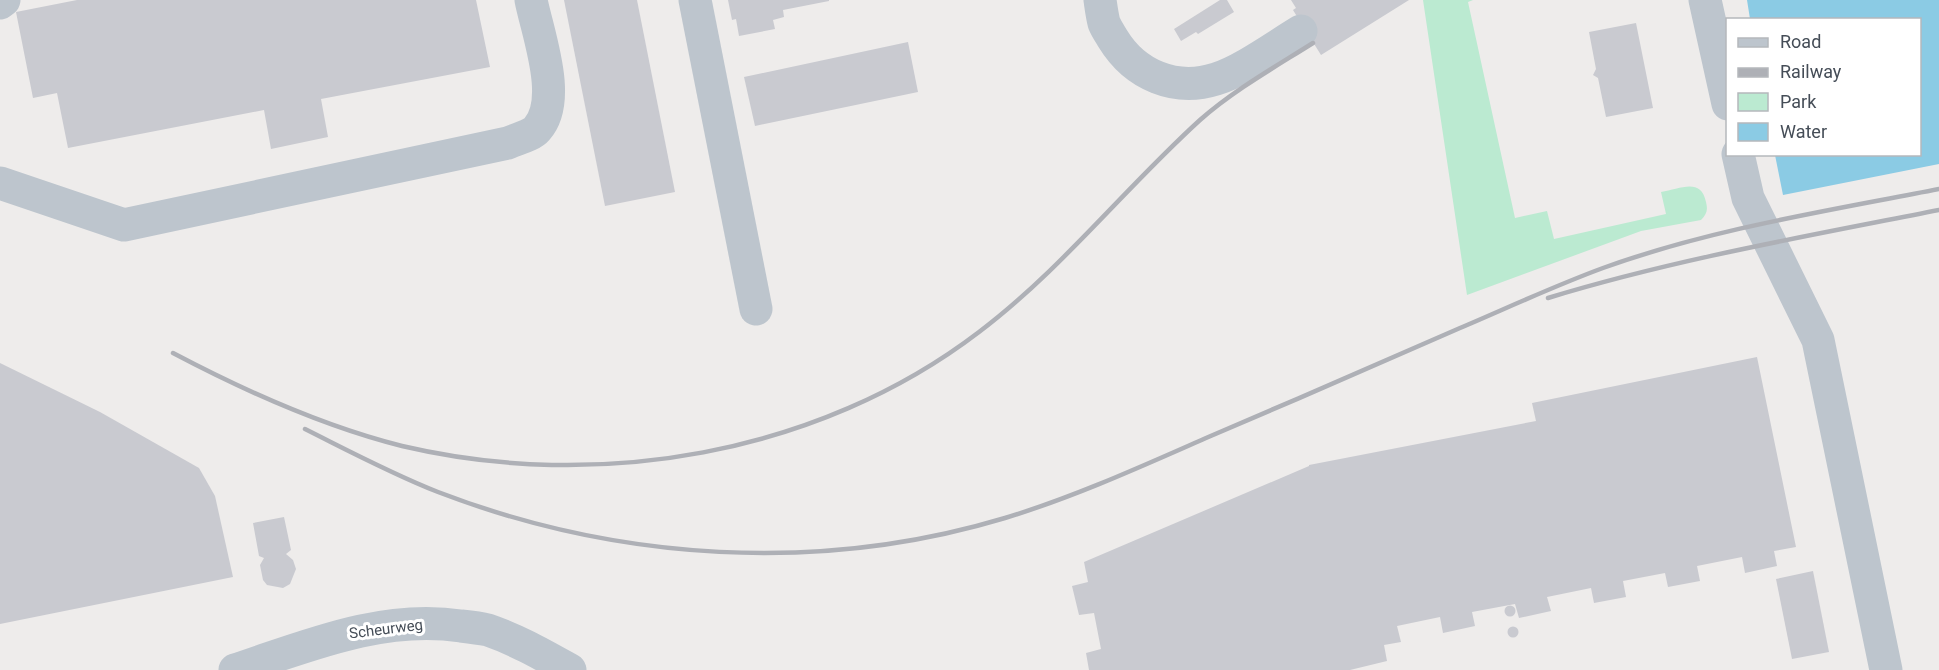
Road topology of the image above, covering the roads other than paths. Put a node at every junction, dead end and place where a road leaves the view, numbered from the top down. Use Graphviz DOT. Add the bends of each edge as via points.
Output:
graph roads {
  1 [pos="4,0"];
  2 [pos="531,0"];
  3 [pos="695,0"];
  4 [pos="1100,0"];
  5 [pos="1705,0"];
  6 [pos="0,3"];
  7 [pos="1301,31"];
  8 [pos="1726,95"];
  9 [pos="1738,156"];
  10 [pos="0,183"];
  11 [pos="756,309"];
  12 [pos="235,670"];
  13 [pos="570,670"];
  14 [pos="1886,670"];
  1 -- 6 [label="street"];
  2 -- 10 [label="street" via="548,79 549,107 536,130 508,143 124,225"];
  3 -- 11 [label="street"];
  4 -- 7 [label="street" via="1105,25 1138,69 1161,80 1186,84 1216,80"];
  5 -- 8 [label="street"];
  9 -- 14 [label="street" via="1748,198 1818,340"];
  12 -- 13 [label="street, Scheurweg" via="342,635 394,625 439,623 486,629 524,644"];
}
